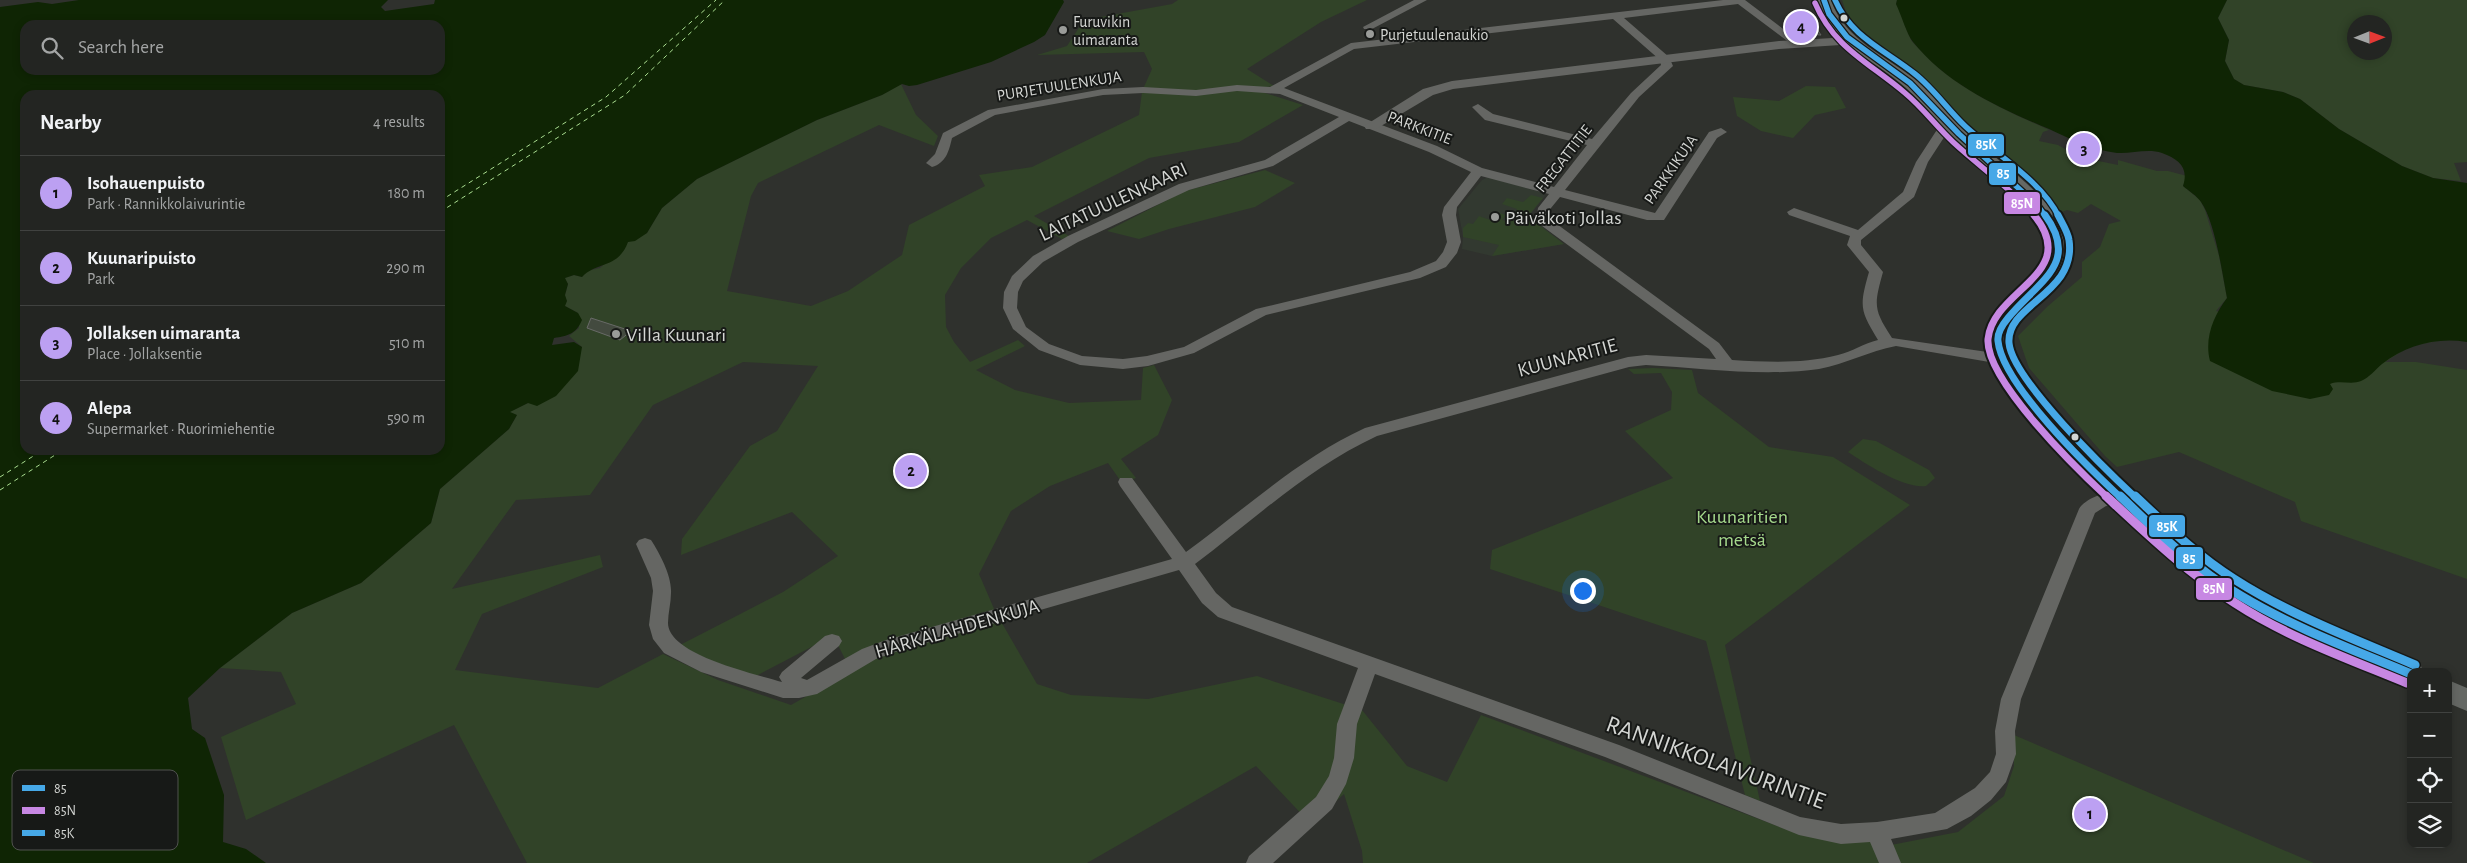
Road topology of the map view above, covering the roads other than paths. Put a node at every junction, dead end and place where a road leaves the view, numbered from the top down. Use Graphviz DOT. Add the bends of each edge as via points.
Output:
graph roads {
  1 [pos="1422,0"];
  2 [pos="1824,0"];
  3 [pos="1740,1"];
  4 [pos="1615,15"];
  5 [pos="1368,27"];
  6 [pos="1851,41"];
  7 [pos="1798,44"];
  8 [pos="1665,58"];
  9 [pos="1273,90"];
  10 [pos="1478,107"];
  11 [pos="1348,117"];
  12 [pos="1948,122"];
  13 [pos="1372,126"];
  14 [pos="1721,132"];
  15 [pos="1595,143"];
  16 [pos="932,163"];
  17 [pos="1478,171"];
  18 [pos="1556,192"];
  19 [pos="1794,212"];
  20 [pos="1858,234"];
  21 [pos="1886,342"];
  22 [pos="2002,359"];
  23 [pos="1729,366"];
  24 [pos="1126,482"];
  25 [pos="2120,496"];
  26 [pos="645,544"];
  27 [pos="1185,562"];
  28 [pos="832,641"];
  29 [pos="1369,664"];
  30 [pos="2407,672"];
  31 [pos="800,690"];
  32 [pos="2452,693"];
  33 [pos="2467,700"];
  34 [pos="1878,832"];
  35 [pos="1257,863"];
  36 [pos="1890,863"];
  1 -- 5 [label="street"];
  2 -- 6 [label="main road" via="1828,12"];
  3 -- 4 [label="street"];
  3 -- 7 [label="street"];
  4 -- 8 [label="street"];
  4 -- 9 [label="street" via="1351,46"];
  6 -- 7 [label="street"];
  6 -- 12 [label="main road" via="1910,83"];
  7 -- 8 [label="street"];
  8 -- 13 [label="street" via="1442,87"];
  8 -- 15 [label="street, FREGATTITIE" via="1665,69 1635,96"];
  9 -- 11 [label="street, PARKKITIE"];
  9 -- 16 [label="street, PURJETUULENKUJA" via="1237,88 1196,93 1115,91 992,112 947,136 941,156"];
  10 -- 15 [label="street" via="1490,117"];
  11 -- 13 [label="street, PARKKITIE"];
  11 -- 17 [label="street, LAITATUULENKAARI" via="1269,163 1184,187 1038,259 1017,279 1011,292 1010,308 1020,330 1044,347 1080,360 1124,364 1148,361 1189,350 1261,312 1415,275 1441,264 1450,253 1454,242 1451,207"];
  12 -- 20 [label="street" via="1922,162 1909,194"];
  12 -- 22 [label="main road" via="2034,202 2060,238 2058,262 2043,283 2004,319 1998,342"];
  13 -- 17 [label="street, PARKKITIE" via="1449,155"];
  14 -- 18 [label="street, PARKKIKUJA" via="1713,135 1659,217"];
  15 -- 18 [label="street, FREGATTITIE"];
  17 -- 18 [label="street, PARKKITIE"];
  18 -- 23 [label="street, FREGATTITIE" via="1543,212 1547,225 1714,346"];
  19 -- 20 [label="street"];
  20 -- 21 [label="street" via="1854,245 1876,272 1868,301 1872,318"];
  21 -- 22 [label="street, KUUNARITIE"];
  21 -- 23 [label="street, KUUNARITIE" via="1818,364"];
  22 -- 25 [label="main road" via="2032,405"];
  23 -- 27 [label="street, KUUNARITIE" via="1646,360 1628,362 1371,432 1338,446 1289,478"];
  24 -- 27 [label="street, RANNIKKOLAIVURINTIE"];
  25 -- 30 [label="main road" via="2186,557 2219,582 2258,605"];
  25 -- 34 [label="street, RANNIKKOLAIVURINTIE" via="2088,509 2011,699 2005,731 2006,754 2000,776 1984,794 1939,822"];
  26 -- 31 [label="street, HÄRKÄLAHDENKUJA" via="660,578 662,591 658,625 663,639 671,648 708,667 783,690"];
  27 -- 29 [label="street, RANNIKKOLAIVURINTIE" via="1209,598 1225,612"];
  27 -- 31 [label="street, HÄRKÄLAHDENKUJA" via="892,645 869,654 810,688"];
  28 -- 31 [label="street" via="789,677"];
  29 -- 34 [label="street, RANNIKKOLAIVURINTIE" via="1621,755 1799,826 1841,834"];
  29 -- 35 [label="street" via="1347,724 1339,778 1324,803"];
  32 -- 33 [label="main road"];
  34 -- 36 [label="street"];
}
